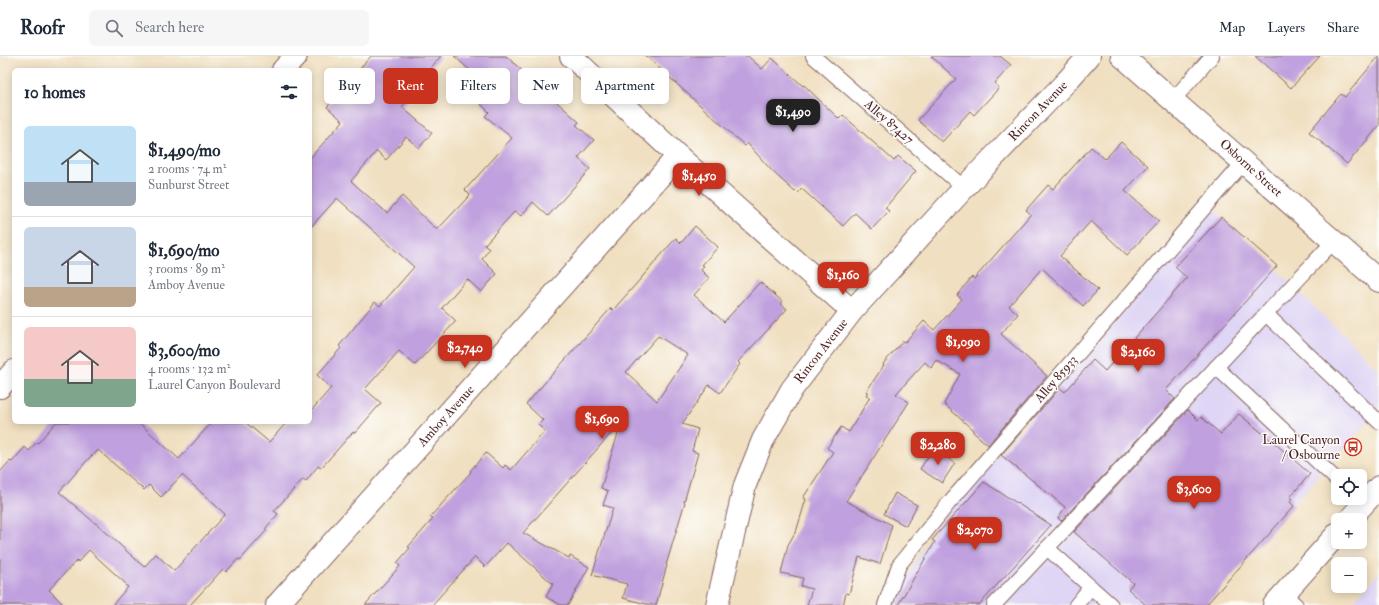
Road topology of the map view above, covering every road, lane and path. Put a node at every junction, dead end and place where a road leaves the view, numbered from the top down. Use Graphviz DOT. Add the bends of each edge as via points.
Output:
graph roads {
  1 [pos="296,56"];
  2 [pos="571,56"];
  3 [pos="813,56"];
  4 [pos="1089,56"];
  5 [pos="1122,56"];
  6 [pos="1212,56"];
  7 [pos="285,68"];
  8 [pos="1173,100"];
  9 [pos="678,156"];
  10 [pos="1244,162"];
  11 [pos="964,188"];
  12 [pos="1334,241"];
  13 [pos="1379,281"];
  14 [pos="852,311"];
  15 [pos="1266,314"];
  16 [pos="1216,367"];
  17 [pos="12,373"];
  18 [pos="0,387"];
  19 [pos="1379,422"];
  20 [pos="1331,474"];
  21 [pos="1379,486"];
  22 [pos="1356,507"];
  23 [pos="1331,542"];
  24 [pos="1047,548"];
  25 [pos="1091,587"];
  26 [pos="1284,601"];
  27 [pos="277,605"];
  28 [pos="717,605"];
  29 [pos="885,605"];
  30 [pos="994,605"];
  31 [pos="1076,605"];
  32 [pos="1111,605"];
  1 -- 7 [label="street"];
  2 -- 9 [label="street"];
  3 -- 11 [label="lane, Alley 87427"];
  4 -- 11 [label="street, Rincon Avenue"];
  5 -- 8 [label="street, Osborne Street"];
  6 -- 8 [label="lane"];
  8 -- 10 [label="street, Osborne Street"];
  9 -- 14 [label="street"];
  9 -- 27 [label="street, Amboy Avenue"];
  10 -- 12 [label="street, Osborne Street"];
  10 -- 29 [label="lane, Alley 85933" via="948,504 899,565"];
  11 -- 14 [label="street, Rincon Avenue"];
  12 -- 13 [label="street, Osborne Street"];
  12 -- 15 [label="lane"];
  14 -- 28 [label="street, Rincon Avenue" via="792,389 763,440 745,486"];
  15 -- 16 [label="lane"];
  15 -- 19 [label="lane"];
  16 -- 20 [label="lane"];
  16 -- 24 [label="lane"];
  17 -- 18 [label="street"];
  21 -- 22 [label="street"];
  23 -- 26 [label="street"];
  24 -- 25 [label="lane"];
  24 -- 30 [label="lane"];
  25 -- 31 [label="lane"];
  25 -- 32 [label="lane"];
}
